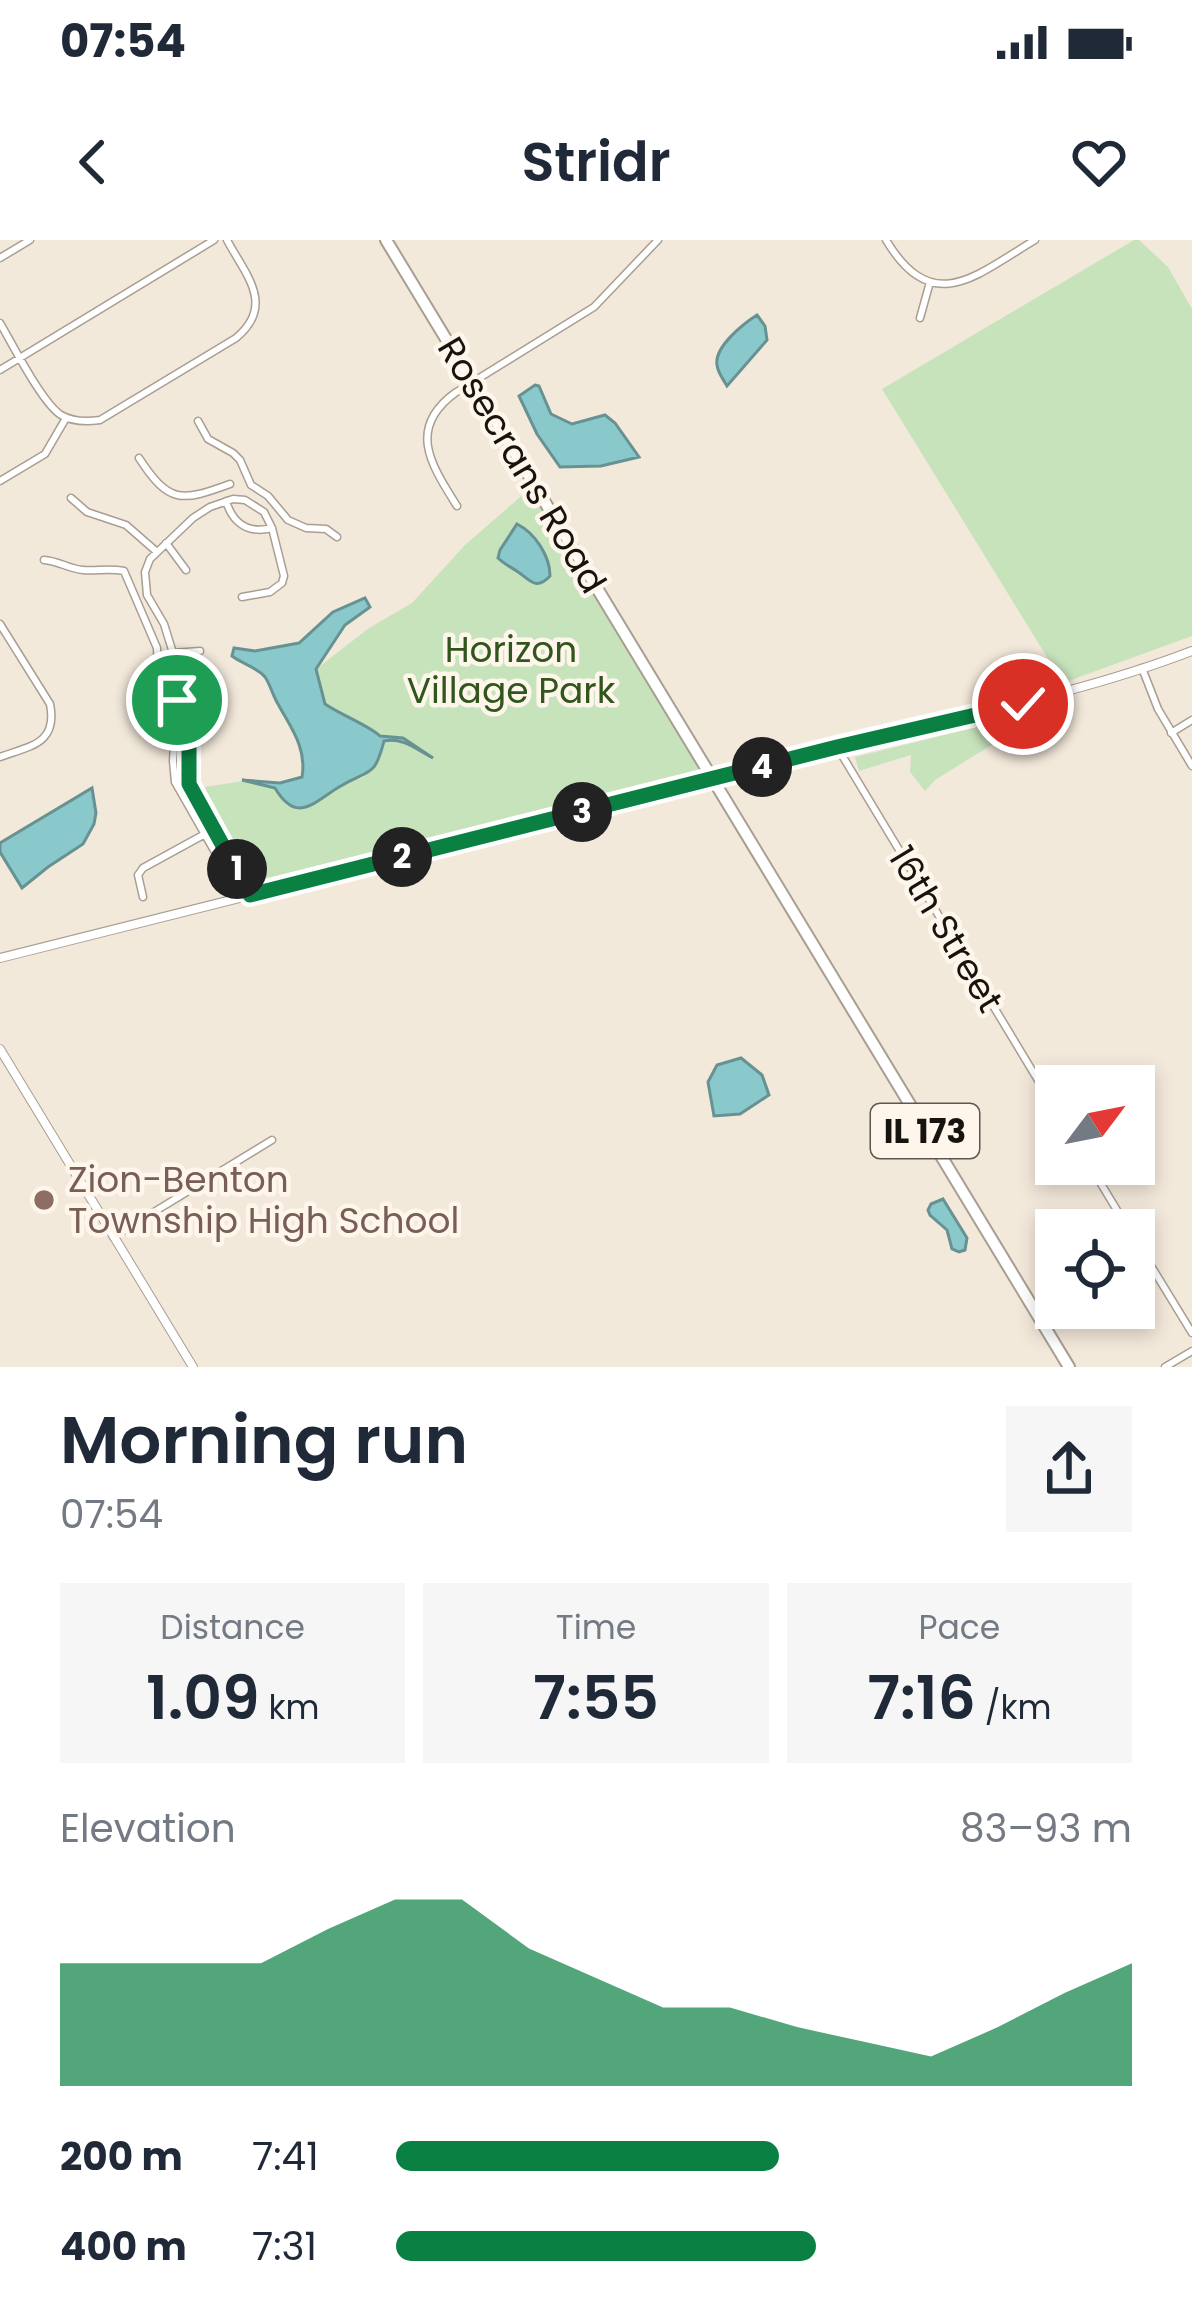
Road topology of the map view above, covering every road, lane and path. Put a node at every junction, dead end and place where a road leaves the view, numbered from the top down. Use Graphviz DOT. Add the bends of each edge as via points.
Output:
graph roads {
  1 [pos="30,240"];
  2 [pos="214,240"];
  3 [pos="227,240"];
  4 [pos="386,240"];
  5 [pos="658,240"];
  6 [pos="886,240"];
  7 [pos="1035,240"];
  8 [pos="0,258"];
  9 [pos="930,282"];
  10 [pos="920,318"];
  11 [pos="0,323"];
  12 [pos="21,357"];
  13 [pos="0,370"];
  14 [pos="473,382"];
  15 [pos="66,418"];
  16 [pos="198,421"];
  17 [pos="139,458"];
  18 [pos="0,482"];
  19 [pos="230,484"];
  20 [pos="265,494"];
  21 [pos="71,498"];
  22 [pos="187,499"];
  23 [pos="226,501"];
  24 [pos="256,506"];
  25 [pos="458,506"];
  26 [pos="193,518"];
  27 [pos="272,528"];
  28 [pos="337,537"];
  29 [pos="166,543"];
  30 [pos="157,552"];
  31 [pos="44,560"];
  32 [pos="186,570"];
  33 [pos="242,597"];
  34 [pos="158,612"];
  35 [pos="145,620"];
  36 [pos="0,624"];
  37 [pos="200,651"];
  38 [pos="1192,651"];
  39 [pos="173,653"];
  40 [pos="1142,668"];
  41 [pos="177,700"];
  42 [pos="1192,720"];
  43 [pos="160,727"];
  44 [pos="1171,733"];
  45 [pos="837,747"];
  46 [pos="0,757"];
  47 [pos="1192,766"];
  48 [pos="714,780"];
  49 [pos="205,834"];
  50 [pos="250,895"];
  51 [pos="142,897"];
  52 [pos="238,898"];
  53 [pos="0,958"];
  54 [pos="0,1049"];
  55 [pos="1035,1076"];
  56 [pos="272,1140"];
  57 [pos="113,1237"];
  58 [pos="1155,1273"];
  59 [pos="1192,1334"];
  60 [pos="1192,1351"];
  61 [pos="193,1367"];
  62 [pos="1069,1367"];
  63 [pos="1165,1367"];
  1 -- 8 [label="street"];
  2 -- 12 [label="street"];
  3 -- 15 [label="street" via="255,295 242,333 108,416"];
  4 -- 14 [label="main road, Rosecrans Road / IL 173"];
  5 -- 14 [label="street" via="594,307"];
  6 -- 9 [label="street" via="904,267"];
  7 -- 9 [label="street" via="966,280"];
  9 -- 10 [label="street"];
  11 -- 12 [label="street"];
  12 -- 13 [label="street"];
  12 -- 15 [label="street"];
  14 -- 25 [label="street" via="440,404 428,433 432,465"];
  14 -- 48 [label="main road, Rosecrans Road / IL 173"];
  15 -- 18 [label="street" via="45,454"];
  16 -- 20 [label="street"];
  17 -- 22 [label="street" via="160,487"];
  19 -- 22 [label="street"];
  20 -- 24 [label="street"];
  20 -- 28 [label="street" via="288,520"];
  21 -- 30 [label="street" via="126,524"];
  22 -- 26 [label="street"];
  23 -- 24 [label="street"];
  23 -- 26 [label="street"];
  23 -- 27 [label="street" via="243,526"];
  24 -- 27 [label="street"];
  26 -- 29 [label="street"];
  27 -- 33 [label="street" via="282,583"];
  29 -- 30 [label="street"];
  29 -- 32 [label="street"];
  30 -- 34 [label="street" via="144,584"];
  31 -- 35 [label="street" via="124,571"];
  34 -- 35 [label="street"];
  34 -- 39 [label="street"];
  35 -- 43 [label="street" via="157,648"];
  36 -- 46 [label="street" via="52,717 40,742"];
  37 -- 39 [label="street"];
  38 -- 40 [label="street"];
  39 -- 41 [label="street"];
  40 -- 44 [label="street"];
  40 -- 45 [label="street"];
  41 -- 49 [label="street" via="176,782"];
  41 -- 50 [label="street" via="189,727 189,784"];
  42 -- 44 [label="street"];
  44 -- 47 [label="street"];
  45 -- 48 [label="street"];
  45 -- 55 [label="street, 16th Street"];
  48 -- 50 [label="street"];
  48 -- 62 [label="main road, Rosecrans Road / IL 173"];
  49 -- 51 [label="street" via="143,868"];
  49 -- 52 [label="street"];
  50 -- 52 [label="street"];
  52 -- 53 [label="street"];
  54 -- 57 [label="street"];
  56 -- 57 [label="street"];
  57 -- 61 [label="street"];
  58 -- 59 [label="street"];
  60 -- 63 [label="street"];
}
